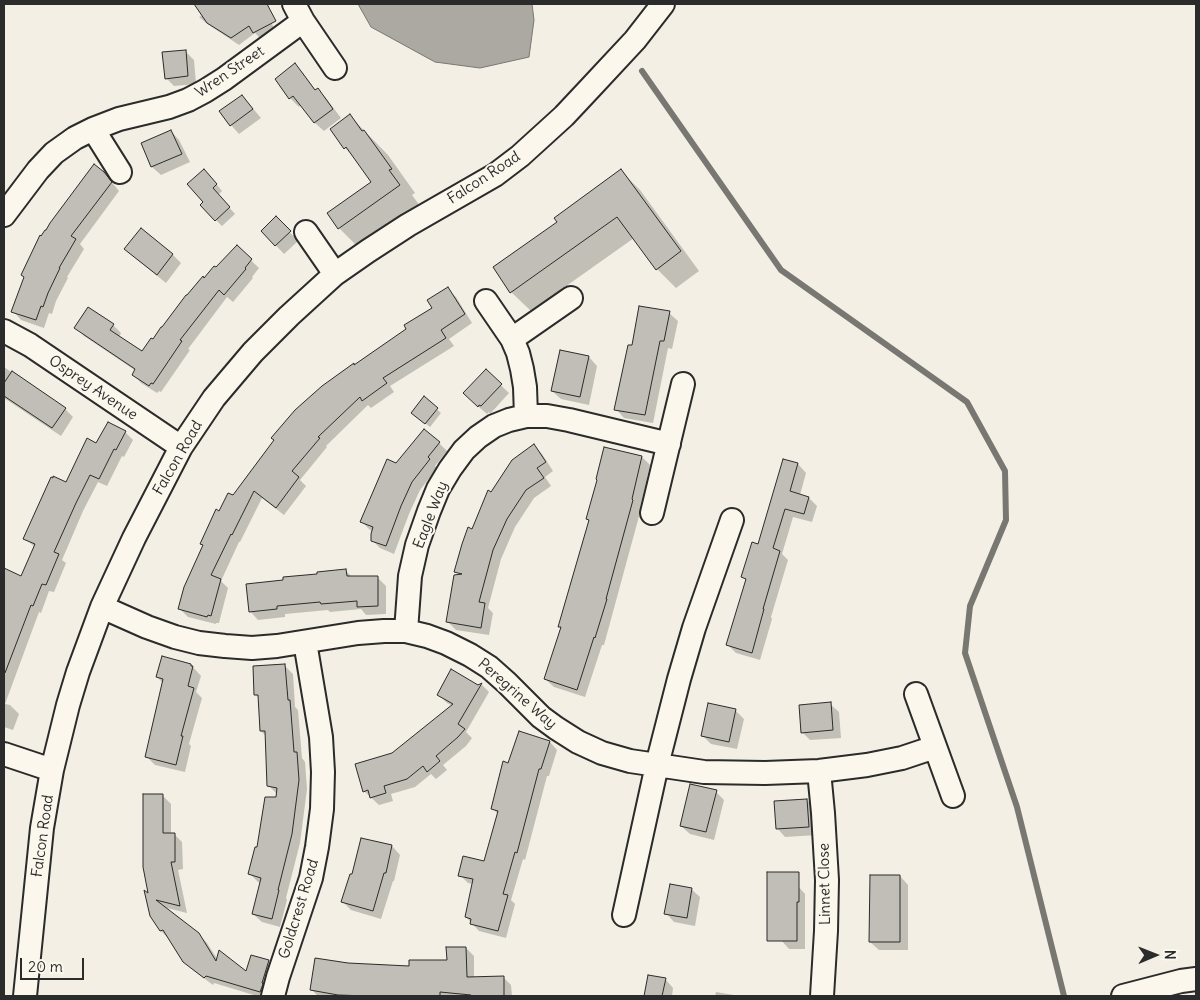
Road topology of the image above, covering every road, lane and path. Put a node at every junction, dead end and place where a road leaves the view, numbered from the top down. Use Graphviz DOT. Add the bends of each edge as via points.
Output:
graph roads {
  1 [pos="663,4"];
  2 [pos="299,12"];
  3 [pos="335,68"];
  4 [pos="92,128"];
  5 [pos="120,172"];
  6 [pos="4,215"];
  7 [pos="306,232"];
  8 [pos="335,274"];
  9 [pos="571,298"];
  10 [pos="486,301"];
  11 [pos="4,331"];
  12 [pos="512,339"];
  13 [pos="682,384"];
  14 [pos="526,416"];
  15 [pos="669,444"];
  16 [pos="181,447"];
  17 [pos="652,513"];
  18 [pos="732,520"];
  19 [pos="102,607"];
  20 [pos="406,632"];
  21 [pos="305,642"];
  22 [pos="916,694"];
  23 [pos="935,747"];
  24 [pos="4,754"];
  25 [pos="657,765"];
  26 [pos="52,770"];
  27 [pos="819,771"];
  28 [pos="954,796"];
  29 [pos="624,915"];
  30 [pos="1196,979"];
  31 [pos="25,996"];
  32 [pos="273,996"];
  33 [pos="822,996"];
  34 [pos="1123,996"];
  1 -- 8 [label="street, Falcon Road" via="635,40 564,116 520,156 495,175 408,225"];
  2 -- 3 [label="street, Wren Street"];
  2 -- 4 [label="street, Wren Street" via="224,79 205,91 170,107"];
  4 -- 5 [label="street"];
  4 -- 6 [label="street, Wren Street" via="54,153"];
  7 -- 8 [label="street"];
  8 -- 16 [label="street, Falcon Road" via="254,352 214,398"];
  9 -- 12 [label="street"];
  10 -- 12 [label="street"];
  11 -- 16 [label="street, Osprey Avenue" via="30,345"];
  12 -- 14 [label="street" via="522,369"];
  13 -- 15 [label="street"];
  14 -- 15 [label="street, Eagle Way" via="569,420"];
  14 -- 20 [label="street, Eagle Way" via="494,426 478,437 464,450 442,482 417,546 410,576"];
  15 -- 17 [label="street"];
  16 -- 19 [label="street, Falcon Road"];
  18 -- 25 [label="street" via="679,679"];
  19 -- 21 [label="street, Peregrine Way" via="147,627 199,643 252,648"];
  19 -- 26 [label="street, Falcon Road" via="78,672"];
  20 -- 21 [label="street, Peregrine Way" via="358,633"];
  20 -- 25 [label="street, Peregrine Way" via="446,643 489,667 540,716 578,742 630,761"];
  21 -- 32 [label="street, Goldcrest Road" via="321,737 322,809 310,878"];
  22 -- 23 [label="street"];
  23 -- 27 [label="street, Peregrine Way" via="902,758"];
  23 -- 28 [label="street"];
  24 -- 26 [label="street"];
  25 -- 27 [label="street, Peregrine Way" via="704,772"];
  25 -- 29 [label="street"];
  26 -- 31 [label="street, Falcon Road" via="42,828"];
  27 -- 33 [label="street, Linnet Close" via="827,880"];
  30 -- 34 [label="street"];
}
